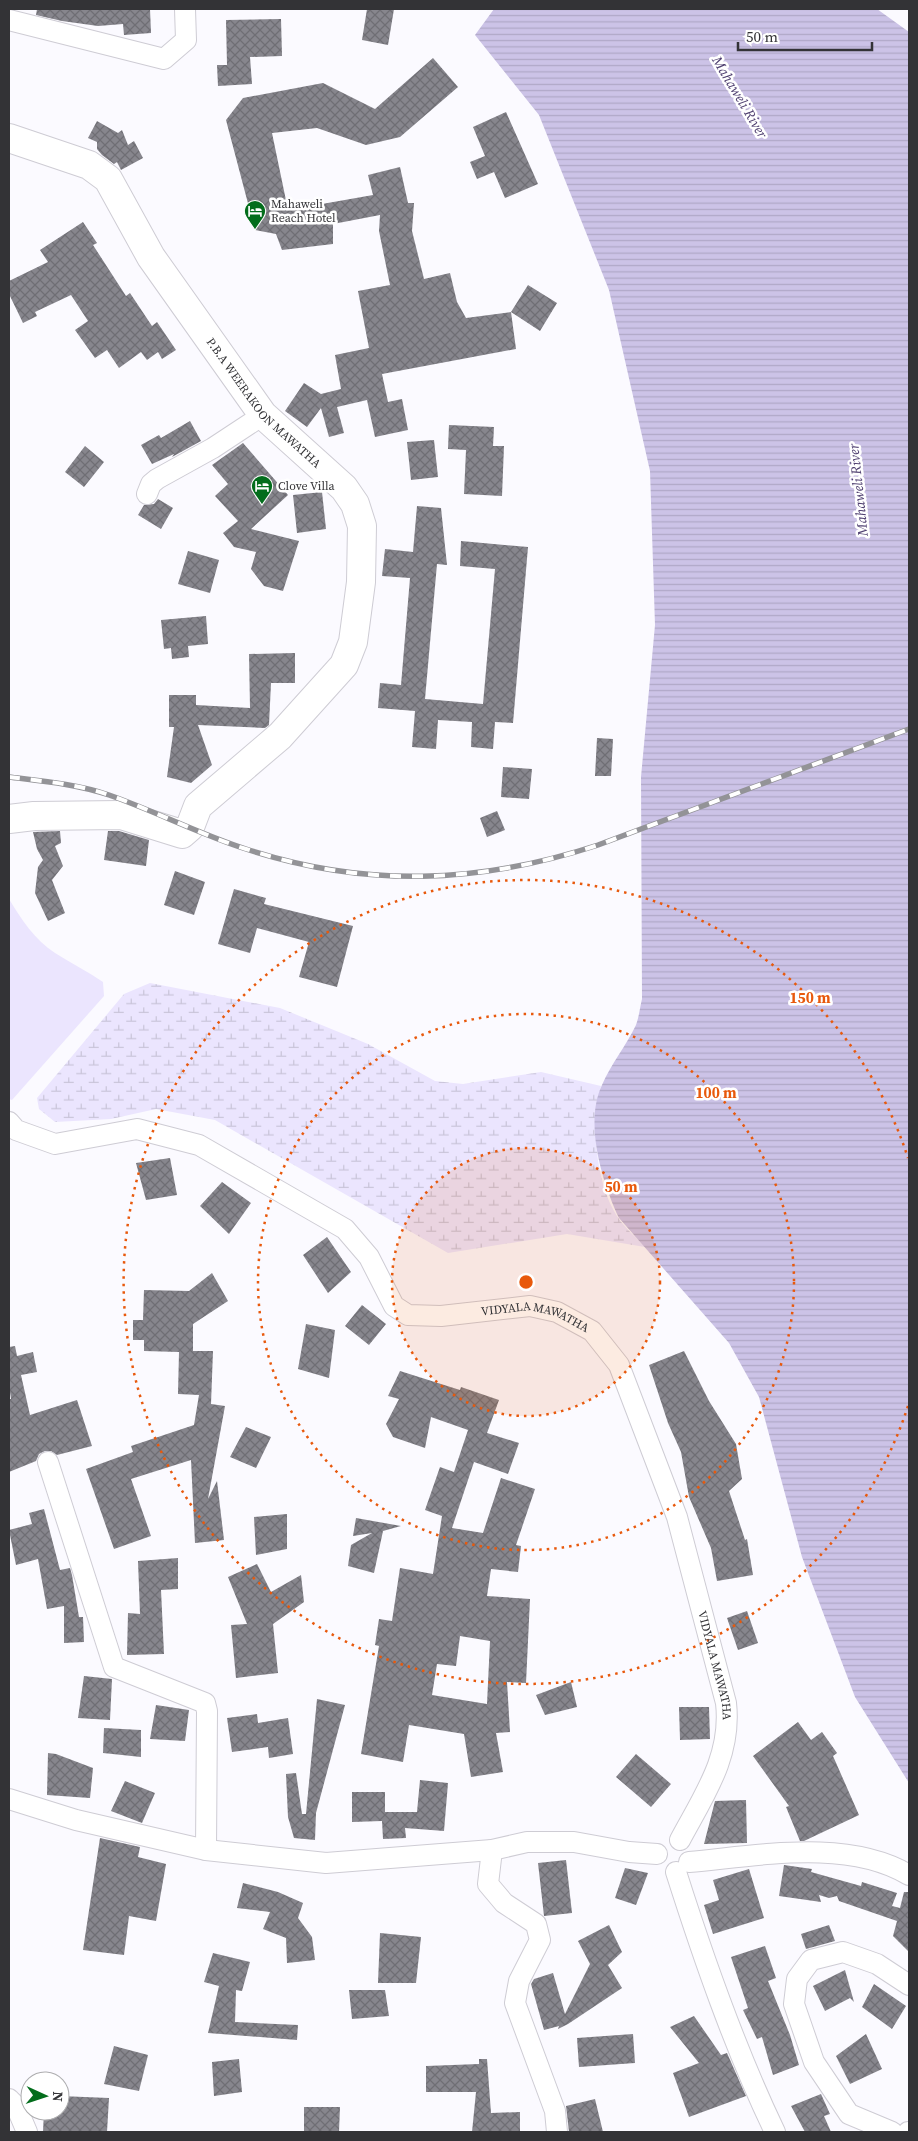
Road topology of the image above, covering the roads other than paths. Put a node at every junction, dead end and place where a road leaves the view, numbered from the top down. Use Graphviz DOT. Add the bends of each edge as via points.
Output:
graph roads {
  1 [pos="185,9"];
  2 [pos="9,20"];
  3 [pos="9,138"];
  4 [pos="263,415"];
  5 [pos="147,494"];
  6 [pos="9,819"];
  7 [pos="9,1122"];
  8 [pos="48,1462"];
  9 [pos="9,1799"];
  10 [pos="680,1840"];
  11 [pos="206,1850"];
  12 [pos="492,1850"];
  13 [pos="657,1854"];
  14 [pos="682,1867"];
  15 [pos="909,1875"];
  16 [pos="909,1985"];
  17 [pos="9,2099"];
  18 [pos="27,2132"];
  19 [pos="557,2132"];
  20 [pos="776,2132"];
  21 [pos="892,2132"];
  1 -- 2 [label="street" via="186,40 164,59"];
  3 -- 4 [label="street, P.B.A WEERAKOON MAWATHA" via="89,165 108,179 151,257"];
  4 -- 5 [label="street" via="157,479"];
  4 -- 6 [label="street, P.B.A WEERAKOON MAWATHA" via="344,488 355,504 362,526 361,582 353,642 344,665 280,736 198,806 190,827 182,834 121,815"];
  7 -- 10 [label="street, VIDYALA MAWATHA" via="16,1130 55,1144 137,1129 199,1145 345,1230 369,1257 394,1306 408,1315 441,1316 530,1306 557,1312 592,1331 619,1365 677,1517 726,1702 729,1724 720,1766"];
  8 -- 11 [label="street" via="114,1667 205,1703"];
  9 -- 11 [label="street" via="76,1820"];
  10 -- 13 [label="street" via="665,1841"];
  10 -- 14 [label="street" via="687,1845"];
  11 -- 12 [label="street" via="326,1864"];
  12 -- 13 [label="street" via="527,1842 574,1842"];
  12 -- 19 [label="street" via="488,1884 504,1903 536,1924 540,1940 519,1981 515,2003 555,2111"];
  13 -- 14 [label="street" via="662,1868"];
  14 -- 15 [label="street" via="794,1853 855,1855"];
  14 -- 20 [label="street" via="719,1996 758,2096"];
  16 -- 21 [label="street" via="877,1964 843,1952 811,1960 797,1978 794,2004 814,2062 849,2114"];
  17 -- 18 [label="street" via="16,2106"];
}
